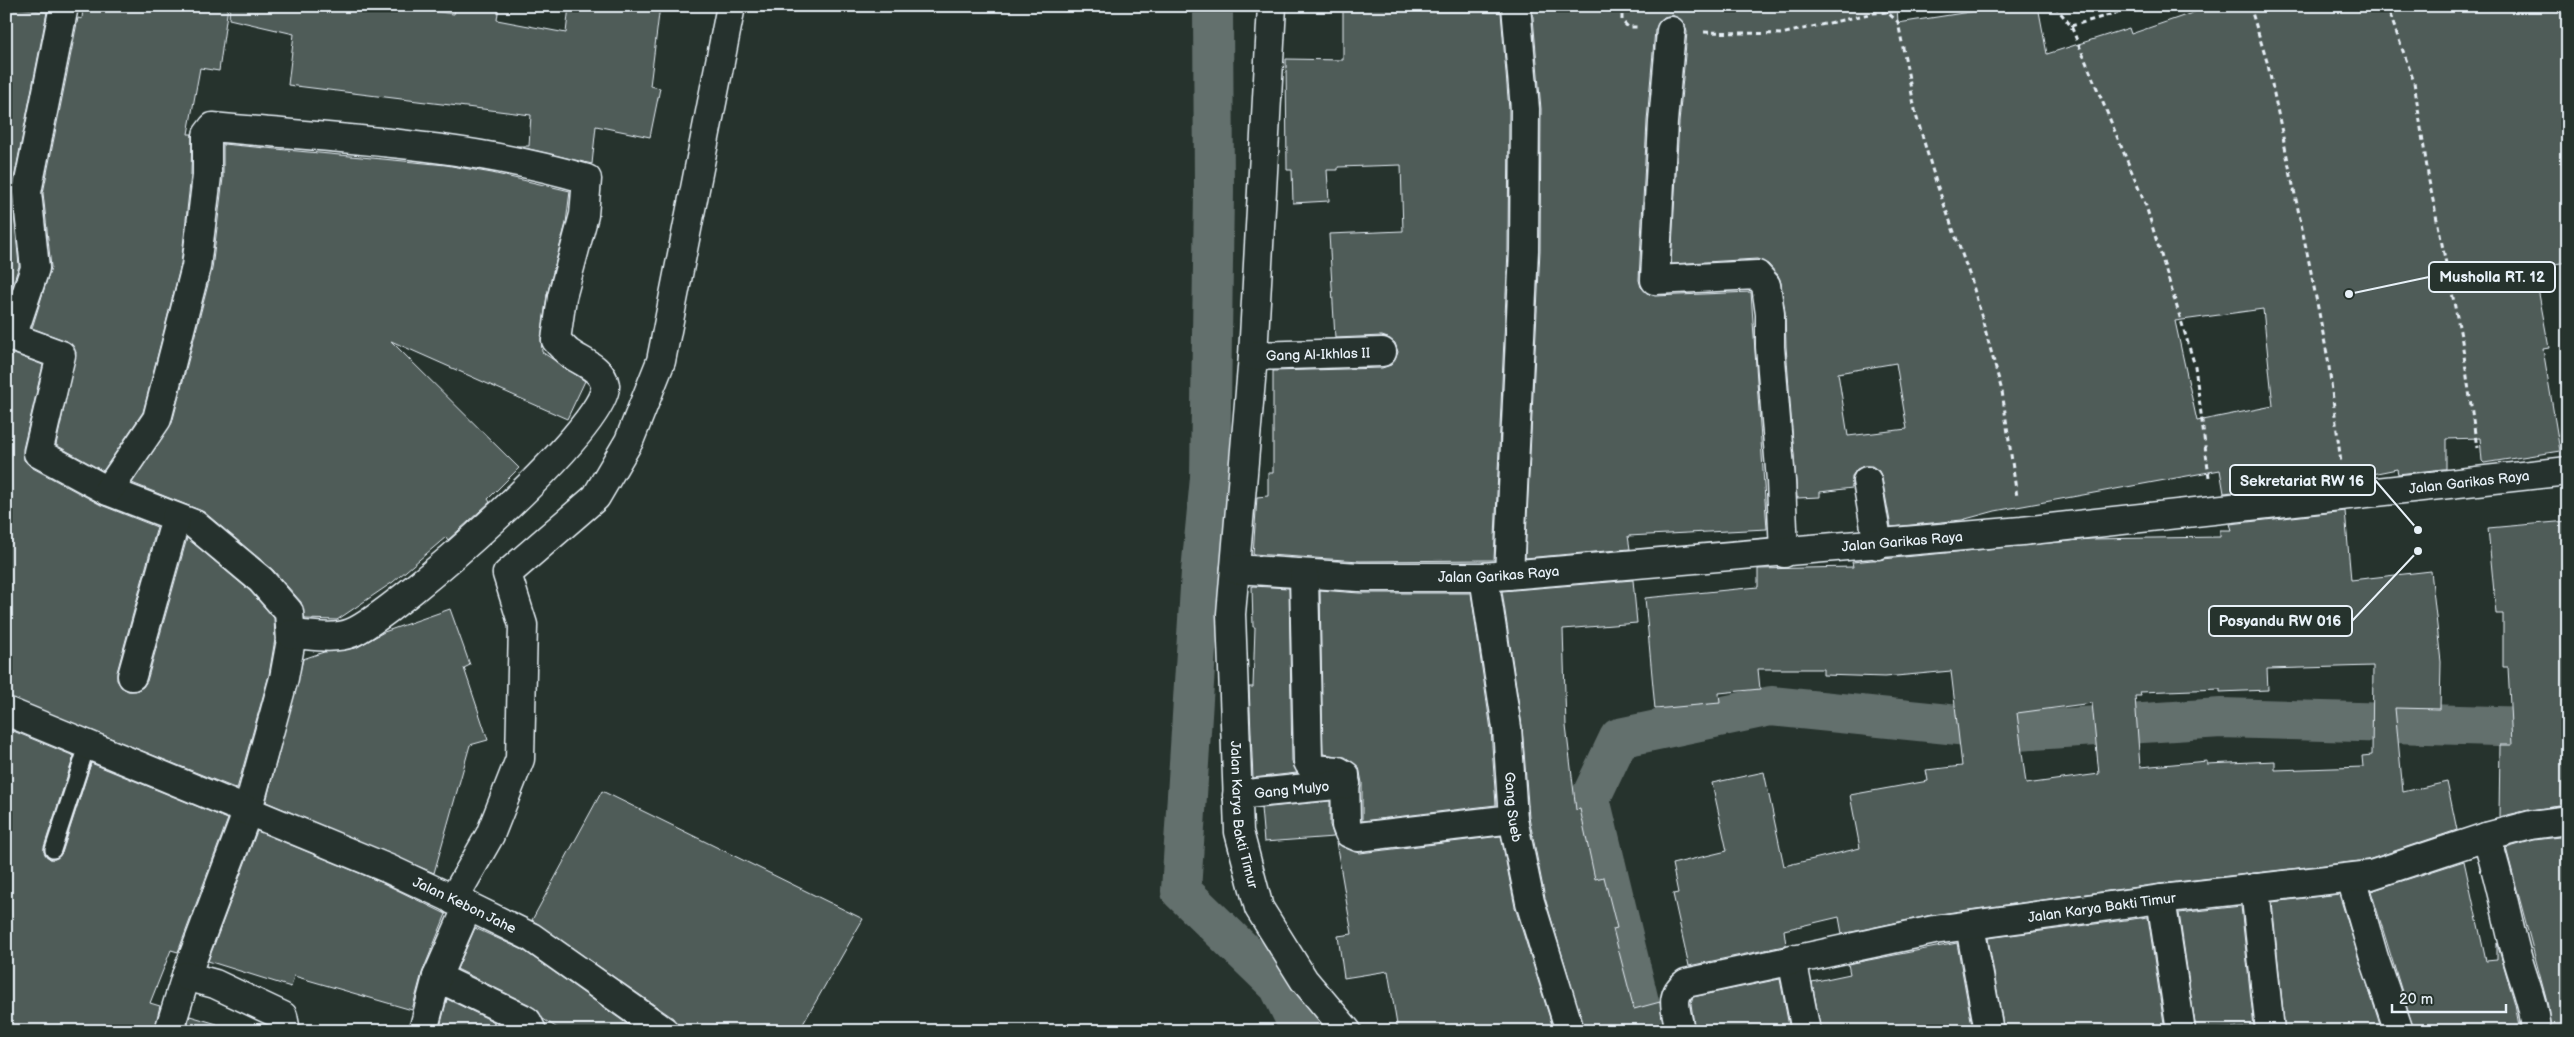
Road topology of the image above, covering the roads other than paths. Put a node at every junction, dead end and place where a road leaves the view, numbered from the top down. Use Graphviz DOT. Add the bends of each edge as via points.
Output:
graph roads {
  1 [pos="64,6"];
  2 [pos="731,6"];
  3 [pos="1272,6"];
  4 [pos="1516,6"];
  5 [pos="1672,31"];
  6 [pos="16,190"];
  7 [pos="1382,352"];
  8 [pos="1253,356"];
  9 [pos="2568,470"];
  10 [pos="1867,482"];
  11 [pos="108,491"];
  12 [pos="176,518"];
  13 [pos="1878,545"];
  14 [pos="1784,553"];
  15 [pos="1235,569"];
  16 [pos="1304,575"];
  17 [pos="1497,576"];
  18 [pos="291,634"];
  19 [pos="132,676"];
  20 [pos="6,711"];
  21 [pos="87,746"];
  22 [pos="1346,784"];
  23 [pos="1237,795"];
  24 [pos="247,813"];
  25 [pos="1513,819"];
  26 [pos="2568,820"];
  27 [pos="2486,837"];
  28 [pos="53,850"];
  29 [pos="2352,878"];
  30 [pos="2255,888"];
  31 [pos="2161,899"];
  32 [pos="460,903"];
  33 [pos="1970,926"];
  34 [pos="1792,959"];
  35 [pos="186,976"];
  36 [pos="437,977"];
  37 [pos="169,1031"];
  38 [pos="286,1031"];
  39 [pos="423,1031"];
  40 [pos="532,1031"];
  41 [pos="664,1031"];
  42 [pos="1347,1031"];
  43 [pos="1570,1031"];
  44 [pos="1680,1031"];
  45 [pos="1806,1031"];
  46 [pos="1989,1031"];
  47 [pos="2181,1031"];
  48 [pos="2270,1031"];
  49 [pos="2399,1031"];
  50 [pos="2536,1031"];
  1 -- 6 [label="street"];
  2 -- 32 [label="street" via="661,361 630,441 596,498 507,574 523,625 520,759"];
  3 -- 8 [label="street, Jalan Karya Bakti Timur"];
  4 -- 17 [label="street, Gang Sueb" via="1525,109 1524,240"];
  5 -- 14 [label="street" via="1663,122 1655,280 1757,276 1766,286"];
  6 -- 11 [label="street" via="35,268 12,337 60,355 38,453"];
  7 -- 8 [label="street, Gang Al-Ikhlas II"];
  8 -- 15 [label="street, Jalan Karya Bakti Timur"];
  9 -- 13 [label="street, Jalan Garikas Raya" via="2481,475 2345,496 2213,510 2021,523"];
  10 -- 13 [label="street"];
  11 -- 12 [label="street"];
  11 -- 18 [label="street" via="156,419 196,267 207,176 207,135 213,127 480,154 547,166 587,179 584,215 562,298 556,340 568,353 593,367 605,385 605,396 578,434 499,515 443,566 352,632 325,636"];
  12 -- 18 [label="street" via="194,524 261,580 289,612"];
  12 -- 19 [label="street"];
  13 -- 14 [label="street, Jalan Garikas Raya"];
  14 -- 17 [label="street, Jalan Garikas Raya"];
  15 -- 16 [label="street, Jalan Garikas Raya"];
  15 -- 23 [label="street, Jalan Karya Bakti Timur" via="1231,614"];
  16 -- 17 [label="street, Jalan Garikas Raya"];
  16 -- 22 [label="street" via="1308,762 1313,769 1341,771"];
  17 -- 25 [label="street, Gang Sueb"];
  18 -- 24 [label="street" via="284,678"];
  20 -- 21 [label="street, Jalan Kebon Jahe"];
  21 -- 24 [label="street, Jalan Kebon Jahe"];
  21 -- 28 [label="lane"];
  22 -- 23 [label="street, Gang Mulyo"];
  22 -- 25 [label="street" via="1346,825 1349,833 1358,837"];
  23 -- 42 [label="street, Jalan Karya Bakti Timur" via="1239,832 1259,908 1304,980"];
  24 -- 32 [label="street, Jalan Kebon Jahe" via="389,869"];
  24 -- 35 [label="street"];
  25 -- 43 [label="street, Gang Sueb" via="1530,902"];
  26 -- 27 [label="street, Jalan Karya Bakti Timur" via="2531,825"];
  27 -- 29 [label="street, Jalan Karya Bakti Timur" via="2371,875"];
  27 -- 50 [label="street" via="2498,872"];
  29 -- 30 [label="street, Jalan Karya Bakti Timur"];
  29 -- 49 [label="street"];
  30 -- 31 [label="street, Jalan Karya Bakti Timur"];
  30 -- 48 [label="street"];
  31 -- 33 [label="street, Jalan Karya Bakti Timur"];
  31 -- 47 [label="street"];
  32 -- 36 [label="street"];
  32 -- 41 [label="street, Jalan Kebon Jahe" via="531,937"];
  33 -- 34 [label="street, Jalan Karya Bakti Timur" via="1934,930"];
  33 -- 46 [label="street"];
  34 -- 44 [label="street, Jalan Karya Bakti Timur" via="1686,983 1674,997"];
  34 -- 45 [label="street"];
  35 -- 37 [label="street"];
  35 -- 38 [label="street" via="215,984 283,1016"];
  36 -- 39 [label="street"];
  36 -- 40 [label="street" via="522,1018"];
}
